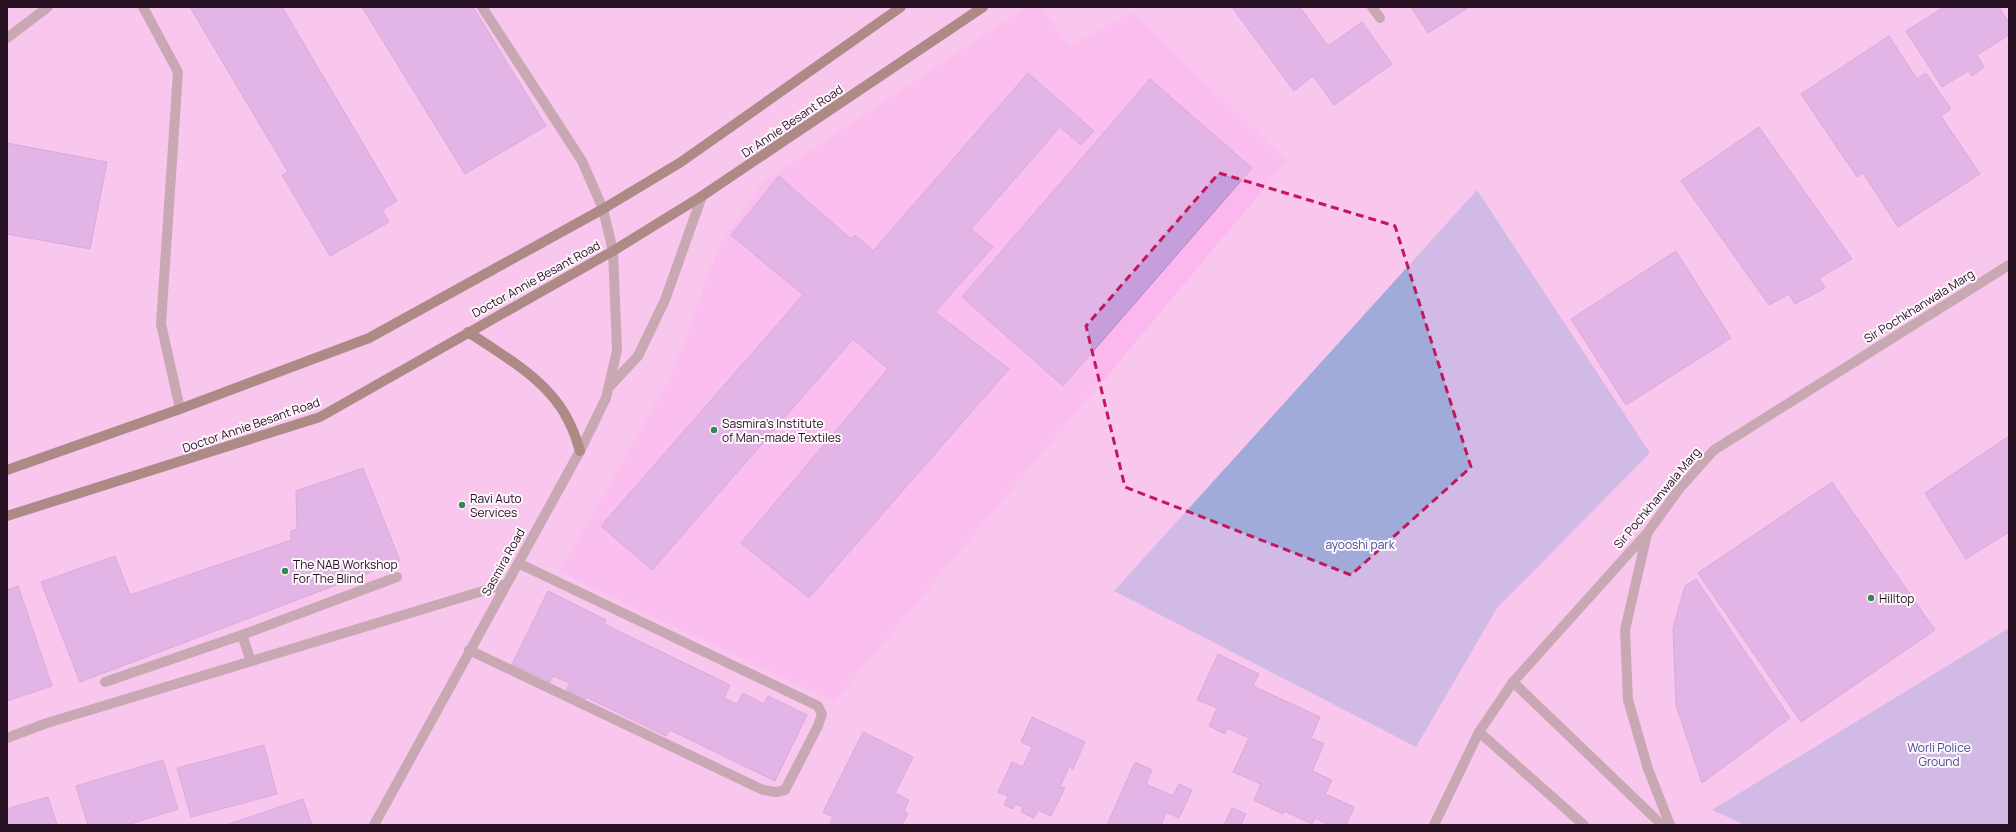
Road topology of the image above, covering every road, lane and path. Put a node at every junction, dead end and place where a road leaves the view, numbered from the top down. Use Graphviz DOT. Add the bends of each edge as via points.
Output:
graph roads {
  1 [pos="48,7"];
  2 [pos="143,7"];
  3 [pos="482,7"];
  4 [pos="901,7"];
  5 [pos="983,7"];
  6 [pos="1372,7"];
  7 [pos="1380,18"];
  8 [pos="7,38"];
  9 [pos="702,196"];
  10 [pos="603,209"];
  11 [pos="613,251"];
  12 [pos="2009,265"];
  13 [pos="468,332"];
  14 [pos="610,385"];
  15 [pos="180,409"];
  16 [pos="580,451"];
  17 [pos="7,470"];
  18 [pos="7,516"];
  19 [pos="1648,532"];
  20 [pos="518,563"];
  21 [pos="397,577"];
  22 [pos="506,584"];
  23 [pos="242,635"];
  24 [pos="469,650"];
  25 [pos="251,661"];
  26 [pos="105,682"];
  27 [pos="1513,682"];
  28 [pos="1479,732"];
  29 [pos="7,738"];
  30 [pos="374,825"];
  31 [pos="1434,825"];
  32 [pos="1584,825"];
  33 [pos="1662,825"];
  34 [pos="1670,825"];
  1 -- 8 [label="street"];
  2 -- 15 [label="street" via="178,72 161,324"];
  3 -- 10 [label="street, Sasmira Road" via="582,160"];
  4 -- 10 [label="main road" via="681,162"];
  5 -- 9 [label="main road, Dr Annie Besant Road"];
  6 -- 7 [label="street"];
  9 -- 11 [label="main road, Dr Annie Besant Road"];
  9 -- 14 [label="street" via="665,300 638,356"];
  10 -- 11 [label="street, Sasmira Road"];
  10 -- 15 [label="main road" via="369,338"];
  11 -- 13 [label="main road, Doctor Annie Besant Road"];
  11 -- 14 [label="street, Sasmira Road" via="617,350"];
  12 -- 19 [label="street, Sir Pochkhanwala Marg" via="1714,450 1679,489"];
  13 -- 16 [label="main road" via="547,390 569,421"];
  13 -- 18 [label="main road, Doctor Annie Besant Road" via="320,417"];
  14 -- 16 [label="street, Sasmira Road"];
  15 -- 17 [label="main road"];
  16 -- 20 [label="street, Sasmira Road"];
  19 -- 27 [label="street, Sir Pochkhanwala Marg"];
  19 -- 34 [label="street" via="1625,630 1628,700 1648,768"];
  20 -- 22 [label="street, Sasmira Road"];
  20 -- 24 [label="street" via="818,706 822,714 818,726 785,790 763,790"];
  21 -- 23 [label="street"];
  22 -- 24 [label="street, Sasmira Road"];
  22 -- 25 [label="street"];
  23 -- 25 [label="street"];
  23 -- 26 [label="street"];
  24 -- 30 [label="street, Sasmira Road"];
  25 -- 29 [label="street" via="47,723"];
  27 -- 28 [label="street, Sir Pochkhanwala Marg"];
  27 -- 33 [label="street"];
  28 -- 31 [label="street, Sir Pochkhanwala Marg"];
  28 -- 32 [label="street"];
}
